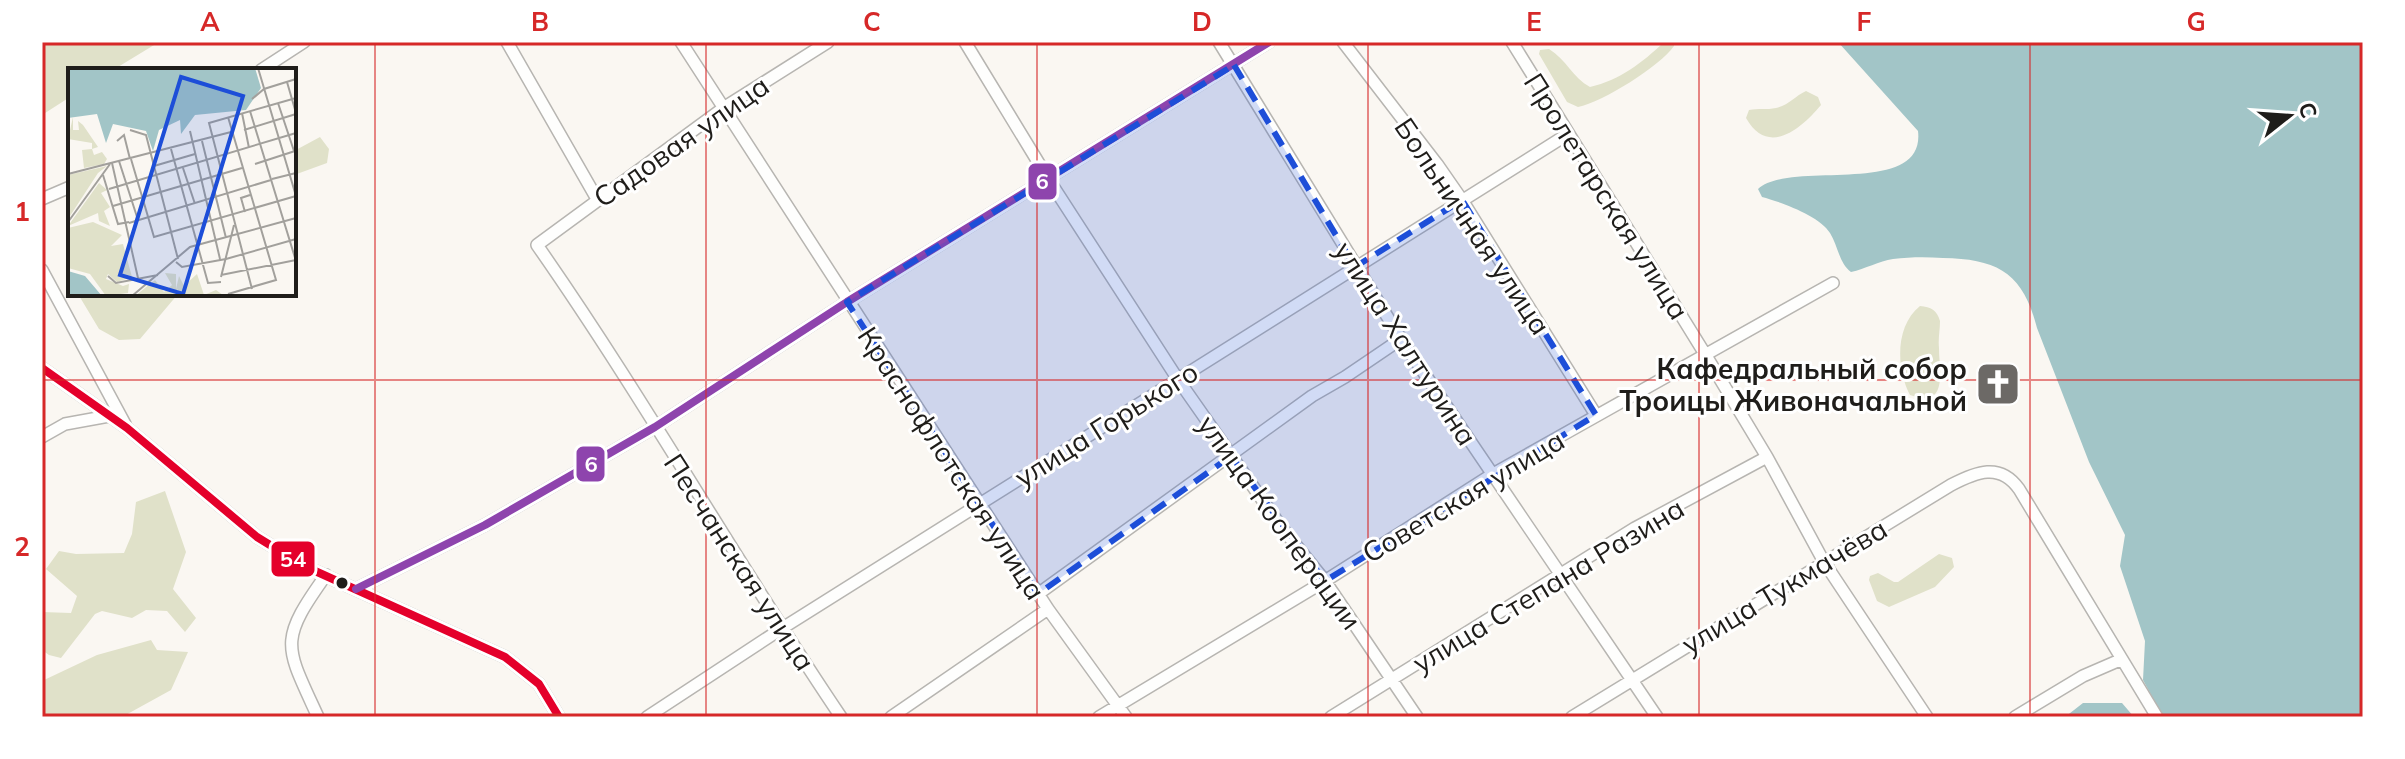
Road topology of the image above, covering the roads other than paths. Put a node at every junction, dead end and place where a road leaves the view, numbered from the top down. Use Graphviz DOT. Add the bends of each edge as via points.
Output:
graph roads {
  1 [pos="304,42"];
  2 [pos="507,42"];
  3 [pos="681,42"];
  4 [pos="828,42"];
  5 [pos="965,42"];
  6 [pos="1219,42"];
  7 [pos="1269,42"];
  8 [pos="1343,42"];
  9 [pos="1512,42"];
  10 [pos="1234,65"];
  11 [pos="264,68"];
  12 [pos="725,107"];
  13 [pos="1568,134"];
  14 [pos="1049,180"];
  15 [pos="68,188"];
  16 [pos="42,199"];
  17 [pos="597,199"];
  18 [pos="1462,200"];
  19 [pos="537,245"];
  20 [pos="1355,267"];
  21 [pos="42,270"];
  22 [pos="1833,283"];
  23 [pos="847,302"];
  24 [pos="1401,339"];
  25 [pos="1705,354"];
  26 [pos="42,368"];
  27 [pos="1177,378"];
  28 [pos="1596,415"];
  29 [pos="109,416"];
  30 [pos="655,427"];
  31 [pos="127,428"];
  32 [pos="42,437"];
  33 [pos="1231,456"];
  34 [pos="1767,457"];
  35 [pos="1493,474"];
  36 [pos="981,504"];
  37 [pos="1824,562"];
  38 [pos="1560,574"];
  39 [pos="326,575"];
  40 [pos="1325,581"];
  41 [pos="356,589"];
  42 [pos="1038,594"];
  43 [pos="1048,609"];
  44 [pos="781,629"];
  45 [pos="2120,660"];
  46 [pos="1393,680"];
  47 [pos="1631,680"];
  48 [pos="1119,705"];
  49 [pos="318,717"];
  50 [pos="559,717"];
  51 [pos="647,717"];
  52 [pos="841,717"];
  53 [pos="891,717"];
  54 [pos="1099,717"];
  55 [pos="1126,717"];
  56 [pos="1331,717"];
  57 [pos="1417,717"];
  58 [pos="1572,717"];
  59 [pos="1657,717"];
  60 [pos="1927,717"];
  61 [pos="2015,717"];
  62 [pos="2157,717"];
  1 -- 11 [label="street"];
  2 -- 17 [label="street"];
  3 -- 12 [label="street, Краснофлотская улица"];
  4 -- 12 [label="street, Садовая улица"];
  5 -- 14 [label="street, улица Кооперации"];
  6 -- 10 [label="street, улица Халтурина"];
  7 -- 10 [label="street"];
  8 -- 18 [label="street, Больничная улица"];
  9 -- 13 [label="street, Пролетарская улица"];
  10 -- 14 [label="street"];
  10 -- 20 [label="street, улица Халтурина"];
  12 -- 17 [label="street, Садовая улица"];
  12 -- 23 [label="street, Краснофлотская улица"];
  13 -- 18 [label="street, улица Горького"];
  13 -- 25 [label="street, Пролетарская улица"];
  14 -- 23 [label="street"];
  14 -- 27 [label="street, улица Кооперации"];
  15 -- 16 [label="street"];
  17 -- 19 [label="street, Садовая улица"];
  18 -- 20 [label="street, улица Горького"];
  18 -- 28 [label="street, Больничная улица"];
  19 -- 30 [label="street, Песчанская улица"];
  20 -- 24 [label="street, улица Халтурина"];
  20 -- 27 [label="street, улица Горького"];
  21 -- 31 [label="street"];
  22 -- 25 [label="street, Советская улица"];
  23 -- 30 [label="street"];
  23 -- 36 [label="street, Краснофлотская улица"];
  24 -- 33 [label="street"];
  24 -- 35 [label="street, улица Халтурина"];
  25 -- 28 [label="street, Советская улица"];
  25 -- 34 [label="street, Пролетарская улица"];
  26 -- 29 [label="street"];
  27 -- 33 [label="street, улица Кооперации"];
  27 -- 36 [label="street, улица Горького"];
  28 -- 35 [label="street, Советская улица"];
  29 -- 31 [label="street"];
  29 -- 32 [label="street" via="65,424"];
  30 -- 41 [label="street" via="485,525"];
  30 -- 44 [label="street, Песчанская улица"];
  31 -- 39 [label="street" via="257,537"];
  33 -- 40 [label="street, улица Кооперации"];
  33 -- 42 [label="street"];
  34 -- 37 [label="street, Пролетарская улица"];
  34 -- 38 [label="street, улица Степана Разина"];
  35 -- 38 [label="street, улица Халтурина"];
  35 -- 40 [label="street, Советская улица"];
  36 -- 42 [label="street, Краснофлотская улица"];
  36 -- 44 [label="street, улица Горького"];
  37 -- 45 [label="street, улица Тукмачёва" via="1973,473 2001,473 2019,489"];
  37 -- 47 [label="street, улица Тукмачёва"];
  37 -- 60 [label="street, Пролетарская улица"];
  38 -- 46 [label="street, улица Степана Разина"];
  38 -- 47 [label="street, улица Халтурина"];
  39 -- 41 [label="street"];
  39 -- 49 [label="street" via="291,633 291,655"];
  40 -- 46 [label="street, улица Кооперации"];
  40 -- 48 [label="street, Советская улица"];
  41 -- 50 [label="street" via="505,657 539,684"];
  42 -- 43 [label="street, Краснофлотская улица"];
  43 -- 48 [label="street, Краснофлотская улица"];
  43 -- 53 [label="street"];
  44 -- 51 [label="street, улица Горького"];
  44 -- 52 [label="street, Песчанская улица"];
  45 -- 61 [label="street"];
  45 -- 62 [label="street"];
  46 -- 56 [label="street, улица Степана Разина"];
  46 -- 57 [label="street, улица Кооперации"];
  47 -- 58 [label="street, улица Тукмачёва"];
  47 -- 59 [label="street, улица Халтурина"];
  48 -- 54 [label="street, Советская улица"];
  48 -- 55 [label="street, Краснофлотская улица"];
}
